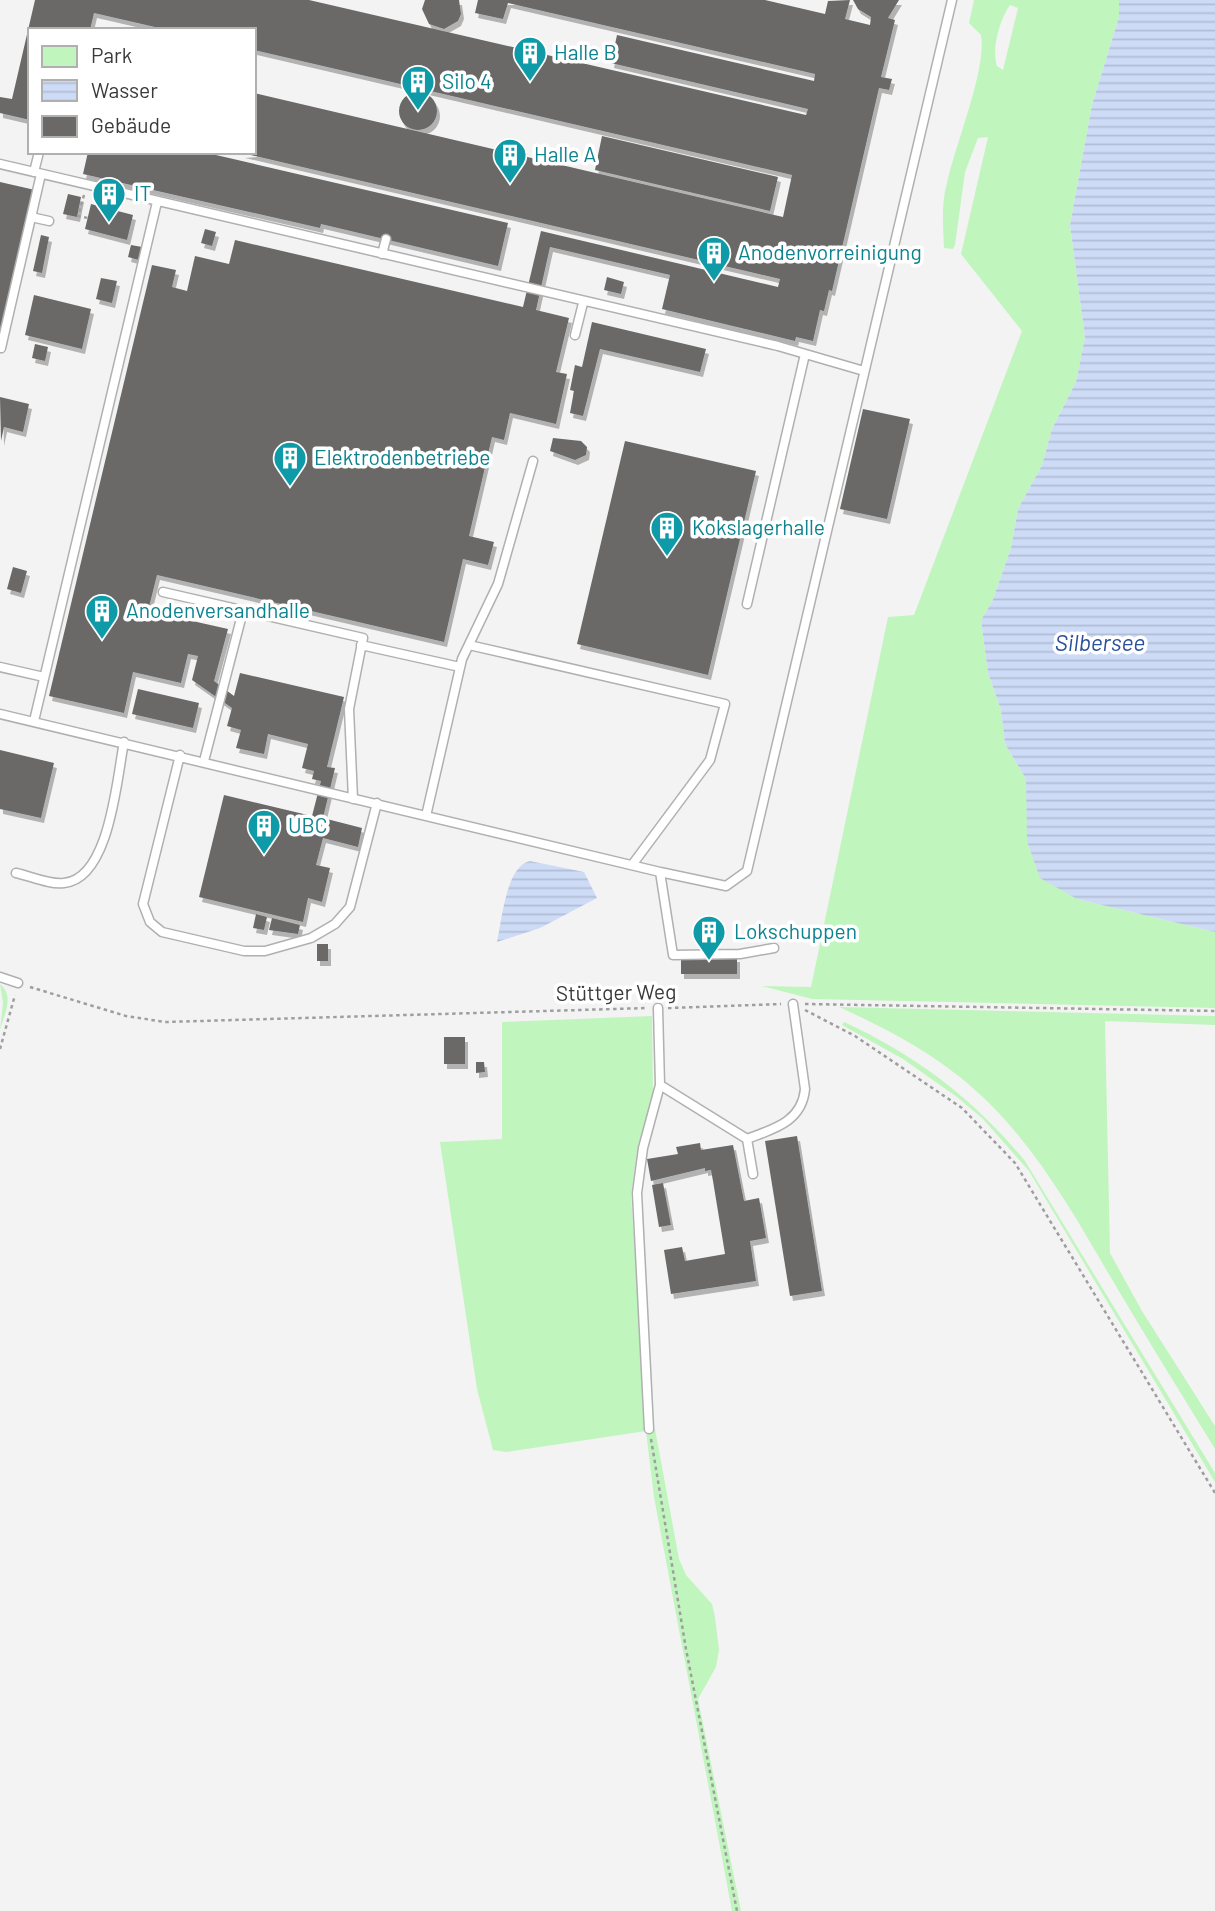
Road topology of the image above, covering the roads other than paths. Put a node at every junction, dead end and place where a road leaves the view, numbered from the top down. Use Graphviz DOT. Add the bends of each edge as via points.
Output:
graph roads {
  1 [pos="952,0"];
  2 [pos="39,154"];
  3 [pos="0,164"];
  4 [pos="38,173"];
  5 [pos="157,202"];
  6 [pos="31,217"];
  7 [pos="49,221"];
  8 [pos="386,239"];
  9 [pos="382,254"];
  10 [pos="583,303"];
  11 [pos="575,335"];
  12 [pos="1,348"];
  13 [pos="805,354"];
  14 [pos="864,371"];
  15 [pos="533,461"];
  16 [pos="163,592"];
  17 [pos="747,604"];
  18 [pos="243,611"];
  19 [pos="361,645"];
  20 [pos="469,645"];
  21 [pos="0,667"];
  22 [pos="460,667"];
  23 [pos="44,677"];
  24 [pos="0,714"];
  25 [pos="34,722"];
  26 [pos="124,742"];
  27 [pos="180,755"];
  28 [pos="204,761"];
  29 [pos="353,799"];
  30 [pos="377,803"];
  31 [pos="426,816"];
  32 [pos="632,865"];
  33 [pos="660,872"];
  34 [pos="16,873"];
  35 [pos="774,948"];
  36 [pos="0,977"];
  37 [pos="20,984"];
  38 [pos="793,1004"];
  39 [pos="658,1008"];
  40 [pos="660,1085"];
  41 [pos="747,1139"];
  42 [pos="753,1174"];
  43 [pos="649,1429"];
  1 -- 14 [label="lane"];
  2 -- 4 [label="lane"];
  3 -- 4 [label="lane"];
  4 -- 5 [label="lane"];
  4 -- 6 [label="lane"];
  5 -- 9 [label="lane"];
  5 -- 23 [label="lane"];
  6 -- 7 [label="lane"];
  6 -- 12 [label="lane"];
  8 -- 9 [label="lane"];
  9 -- 10 [label="lane"];
  10 -- 11 [label="lane"];
  10 -- 13 [label="lane"];
  13 -- 14 [label="lane"];
  13 -- 17 [label="lane"];
  14 -- 33 [label="lane" via="747,871 726,886"];
  15 -- 20 [label="lane" via="498,583"];
  16 -- 18 [label="lane"];
  18 -- 19 [label="lane" via="363,638"];
  18 -- 28 [label="lane"];
  19 -- 22 [label="lane"];
  19 -- 29 [label="lane" via="349,709"];
  20 -- 22 [label="lane"];
  20 -- 32 [label="lane" via="725,704 710,760"];
  21 -- 23 [label="lane"];
  22 -- 31 [label="lane"];
  23 -- 25 [label="lane"];
  24 -- 25 [label="lane"];
  25 -- 26 [label="lane"];
  26 -- 27 [label="lane"];
  26 -- 34 [label="lane" via="105,841 82,874 64,884"];
  27 -- 28 [label="lane"];
  27 -- 30 [label="lane" via="143,904 149,922 169,934 254,951 293,944 327,929 350,907"];
  28 -- 29 [label="lane"];
  29 -- 30 [label="lane"];
  30 -- 31 [label="lane"];
  31 -- 32 [label="lane"];
  32 -- 33 [label="lane"];
  33 -- 35 [label="lane" via="673,955 740,954"];
  36 -- 37 [label="lane"];
  38 -- 41 [label="lane" via="803,1103 778,1128"];
  39 -- 40 [label="lane"];
  40 -- 41 [label="lane"];
  40 -- 43 [label="lane" via="643,1148 638,1193"];
  41 -- 42 [label="lane"];
}
